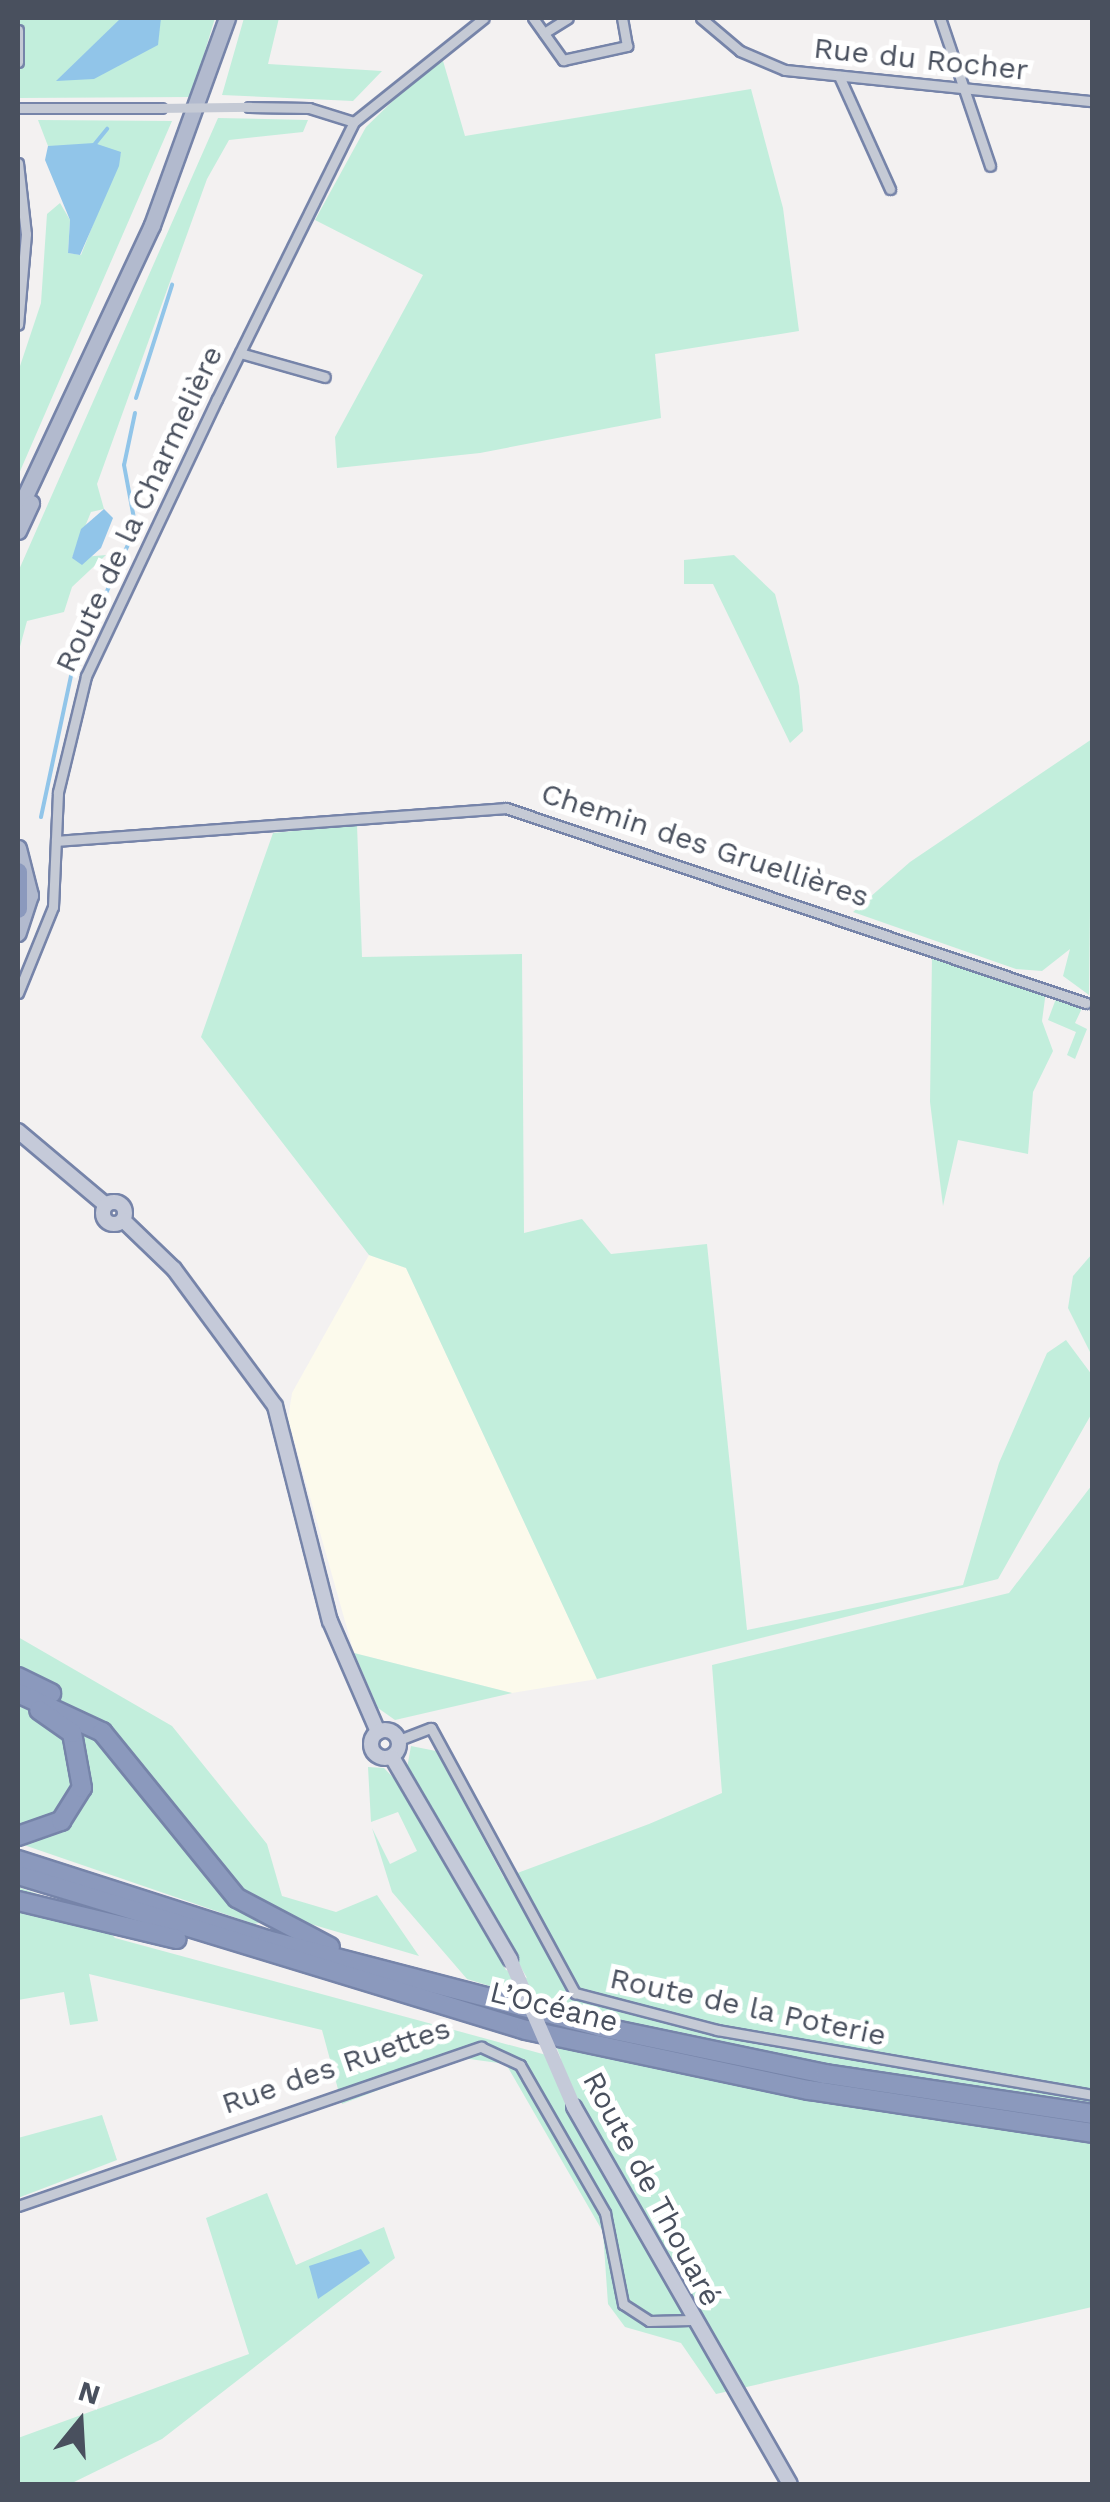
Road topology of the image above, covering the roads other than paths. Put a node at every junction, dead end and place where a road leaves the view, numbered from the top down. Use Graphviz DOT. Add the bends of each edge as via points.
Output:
graph roads {
  1 [pos="228,18"];
  2 [pos="484,18"];
  3 [pos="532,18"];
  4 [pos="568,18"];
  5 [pos="622,18"];
  6 [pos="701,18"];
  7 [pos="940,18"];
  8 [pos="18,30"];
  9 [pos="544,33"];
  10 [pos="18,62"];
  11 [pos="840,76"];
  12 [pos="965,88"];
  13 [pos="1092,101"];
  14 [pos="18,108"];
  15 [pos="354,122"];
  16 [pos="18,163"];
  17 [pos="990,166"];
  18 [pos="890,189"];
  19 [pos="152,225"];
  20 [pos="22,234"];
  21 [pos="18,325"];
  22 [pos="240,354"];
  23 [pos="325,377"];
  24 [pos="18,511"];
  25 [pos="18,531"];
  26 [pos="56,841"];
  27 [pos="18,848"];
  28 [pos="18,872"];
  29 [pos="18,910"];
  30 [pos="18,933"];
  31 [pos="18,993"];
  32 [pos="1086,1002"];
  33 [pos="19,1131"];
  34 [pos="18,1677"];
  35 [pos="18,1693"];
  36 [pos="18,1703"];
  37 [pos="378,1732"];
  38 [pos="399,1740"];
  39 [pos="392,1757"];
  40 [pos="134,1761"];
  41 [pos="18,1836"];
  42 [pos="18,1860"];
  43 [pos="18,1875"];
  44 [pos="18,1901"];
  45 [pos="221,1943"];
  46 [pos="382,1972"];
  47 [pos="1092,2095"];
  48 [pos="1092,2114"];
  49 [pos="1092,2133"];
  50 [pos="18,2206"];
  51 [pos="691,2320"];
  52 [pos="790,2484"];
  1 -- 19 [label="main road"];
  2 -- 15 [label="street"];
  3 -- 9 [label="street"];
  4 -- 9 [label="street"];
  5 -- 9 [label="street" via="626,46 589,58 563,60"];
  6 -- 11 [label="street, Rue du Rocher" via="758,61"];
  7 -- 12 [label="street"];
  8 -- 10 [label="street"];
  11 -- 12 [label="street, Rue du Rocher"];
  11 -- 18 [label="street"];
  12 -- 13 [label="street, Rue du Rocher"];
  12 -- 17 [label="street"];
  14 -- 15 [label="street, bridge" via="309,108"];
  15 -- 22 [label="street, Route de la Charmelière"];
  16 -- 20 [label="street"];
  19 -- 24 [label="main road"];
  19 -- 25 [label="main road"];
  20 -- 21 [label="street"];
  22 -- 23 [label="street"];
  22 -- 26 [label="street, Route de la Charmelière" via="86,676 63,758"];
  26 -- 31 [label="street, Route de la Charmelière" via="54,907"];
  26 -- 32 [label="street, Chemin des Gruellières" via="506,808"];
  27 -- 30 [label="main road" via="30,895"];
  28 -- 29 [label="highway"];
  33 -- 37 [label="main road" via="106,1205 106,1220 122,1220 174,1269 275,1406 330,1622"];
  34 -- 40 [label="highway" via="90,1716"];
  35 -- 40 [label="highway" via="79,1716"];
  36 -- 41 [label="highway" via="66,1727 84,1767 70,1812"];
  37 -- 38 [label="main road"];
  37 -- 39 [label="main road, Route de Thouaré" via="373,1750"];
  38 -- 39 [label="main road"];
  38 -- 47 [label="street, Route de la Poterie" via="430,1728 575,1993 717,2030"];
  39 -- 51 [label="main road, Route de Thouaré, bridge" via="510,1959 574,2107"];
  40 -- 46 [label="highway" via="237,1898"];
  42 -- 46 [label="highway, L’Océane"];
  43 -- 45 [label="highway, L’Océane"];
  44 -- 45 [label="highway"];
  45 -- 49 [label="highway, L’Océane" via="689,2067"];
  46 -- 48 [label="highway, L’Océane" via="766,2063"];
  50 -- 51 [label="street, Rue des Ruettes" via="481,2046 520,2065 605,2213 623,2304 648,2320"];
  51 -- 52 [label="main road, Route de Thouaré"];
}
